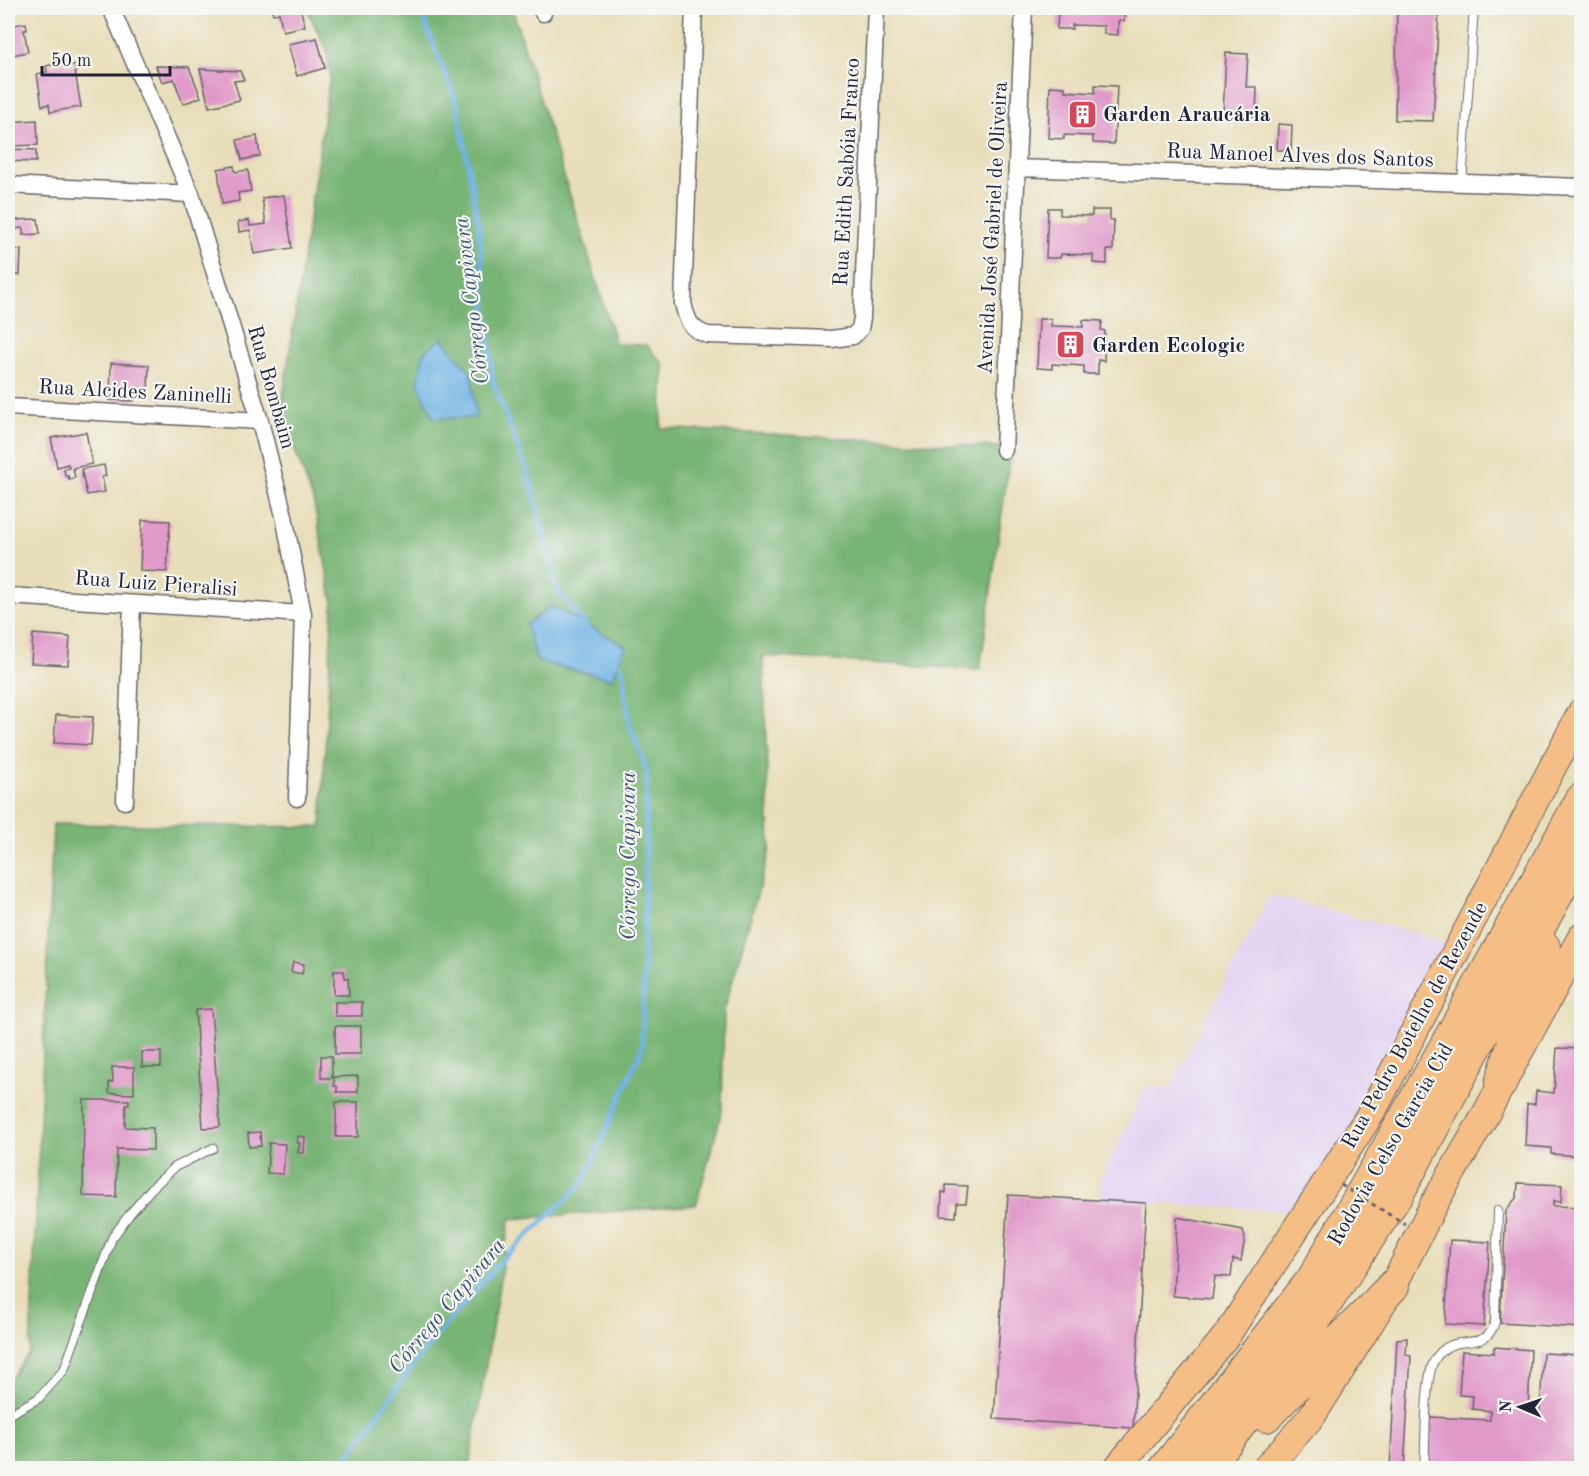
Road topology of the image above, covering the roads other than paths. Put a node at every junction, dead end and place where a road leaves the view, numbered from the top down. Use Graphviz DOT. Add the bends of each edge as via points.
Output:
graph roads {
  1 [pos="111,8"];
  2 [pos="694,8"];
  3 [pos="876,8"];
  4 [pos="1023,8"];
  5 [pos="1474,8"];
  6 [pos="1017,168"];
  7 [pos="1462,183"];
  8 [pos="8,185"];
  9 [pos="1581,187"];
  10 [pos="191,195"];
  11 [pos="8,407"];
  12 [pos="260,421"];
  13 [pos="1004,450"];
  14 [pos="8,596"];
  15 [pos="132,604"];
  16 [pos="303,614"];
  17 [pos="1581,711"];
  18 [pos="297,798"];
  19 [pos="1581,799"];
  20 [pos="125,801"];
  21 [pos="1574,860"];
  22 [pos="1581,936"];
  23 [pos="1501,1083"];
  24 [pos="213,1148"];
  25 [pos="1498,1210"];
  26 [pos="1393,1286"];
  27 [pos="8,1415"];
  28 [pos="1174,1458"];
  29 [pos="1117,1468"];
  30 [pos="1156,1468"];
  31 [pos="1206,1468"];
  32 [pos="1215,1468"];
  33 [pos="1266,1468"];
  34 [pos="1424,1468"];
  1 -- 10 [label="street, Rua Bombaim"];
  2 -- 3 [label="street, Rua Edith Sabóia Franco" via="683,303 690,326 708,335 832,339 853,336 860,329 862,318"];
  4 -- 6 [label="street, Avenida José Gabriel de Oliveira"];
  5 -- 7 [label="lane"];
  6 -- 7 [label="street, Rua Manoel Alves dos Santos"];
  6 -- 13 [label="street, Avenida José Gabriel de Oliveira"];
  7 -- 9 [label="street, Rua Manoel Alves dos Santos"];
  8 -- 10 [label="street"];
  10 -- 12 [label="street, Rua Bombaim"];
  11 -- 12 [label="street, Rua Alcides Zaninelli"];
  12 -- 16 [label="street, Rua Bombaim"];
  14 -- 15 [label="street, Rua Luiz Pieralisi"];
  15 -- 16 [label="street, Rua Luiz Pieralisi"];
  15 -- 20 [label="street"];
  16 -- 18 [label="street, Rua Bombaim"];
  17 -- 29 [label="main road, Rua Pedro Botelho de Rezende" via="1373,1110 1227,1335"];
  19 -- 28 [label="highway, Rodovia Celso Garcia Cid" via="1312,1279"];
  21 -- 23 [label="highway"];
  21 -- 31 [label="highway, Rodovia Celso Garcia Cid" via="1398,1193 1311,1326"];
  22 -- 23 [label="main road"];
  23 -- 26 [label="main road"];
  24 -- 27 [label="lane" via="175,1167 129,1215 112,1238 64,1370 39,1398"];
  25 -- 34 [label="lane" via="1492,1333 1484,1340 1451,1344 1435,1360 1429,1375"];
  26 -- 32 [label="highway"];
  26 -- 33 [label="main road" via="1312,1416"];
  28 -- 30 [label="highway, Rodovia Celso Garcia Cid"];
}
